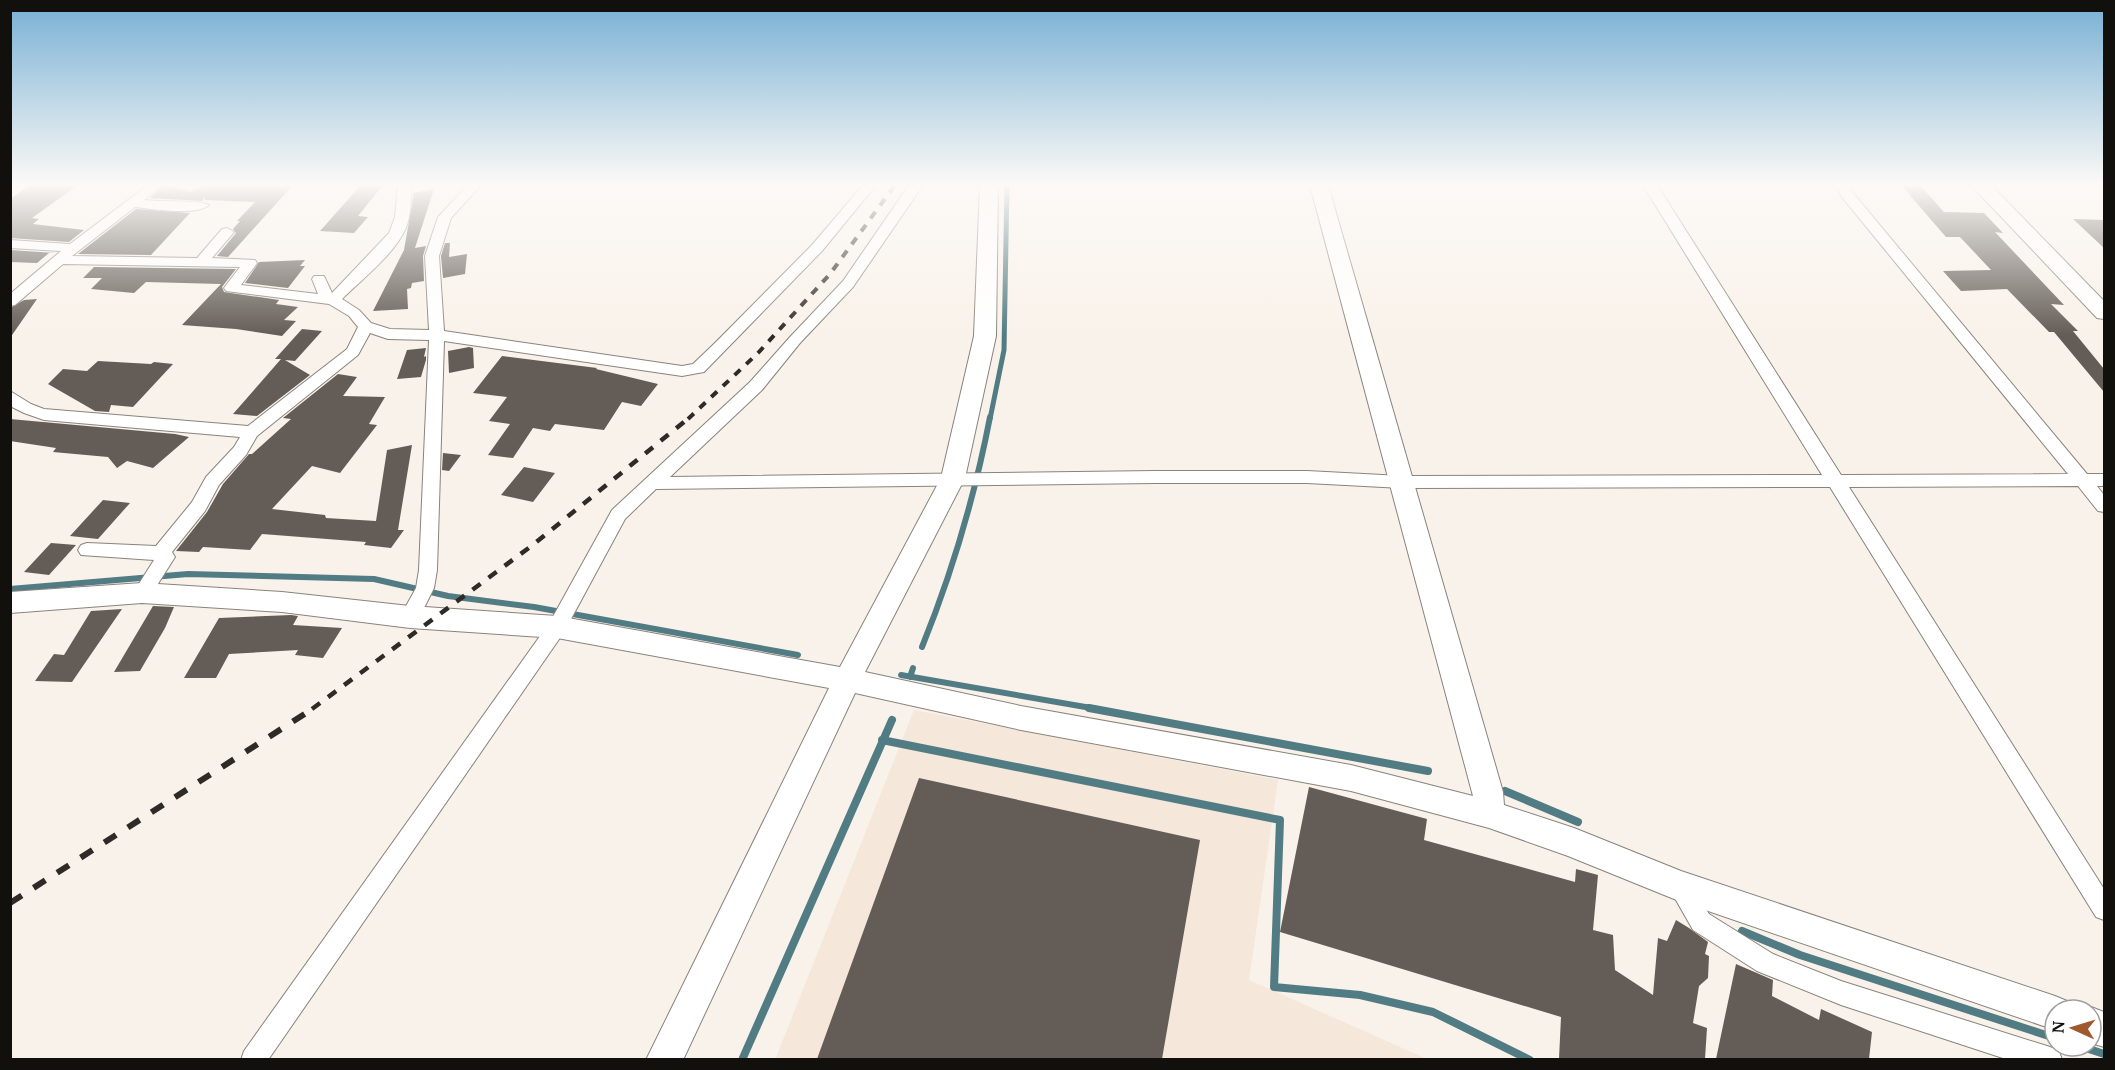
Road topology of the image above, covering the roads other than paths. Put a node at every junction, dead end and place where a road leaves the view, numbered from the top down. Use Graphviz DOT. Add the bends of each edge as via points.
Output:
graph roads {
  1 [pos="91,235"];
  2 [pos="224,235"];
  3 [pos="393,235"];
  4 [pos="439,235"];
  5 [pos="828,235"];
  6 [pos="882,235"];
  7 [pos="988,235"];
  8 [pos="1333,235"];
  9 [pos="1681,235"];
  10 [pos="1881,235"];
  11 [pos="2028,235"];
  12 [pos="10,244"];
  13 [pos="74,248"];
  14 [pos="61,260"];
  15 [pos="201,262"];
  16 [pos="319,279"];
  17 [pos="46,292"];
  18 [pos="16,295"];
  19 [pos="330,300"];
  20 [pos="2104,313"];
  21 [pos="366,326"];
  22 [pos="437,335"];
  23 [pos="10,396"];
  24 [pos="251,432"];
  25 [pos="958,478"];
  26 [pos="2084,479"];
  27 [pos="1834,480"];
  28 [pos="2104,480"];
  29 [pos="1402,482"];
  30 [pos="654,483"];
  31 [pos="2104,506"];
  32 [pos="87,550"];
  33 [pos="161,553"];
  34 [pos="142,593"];
  35 [pos="10,603"];
  36 [pos="410,617"];
  37 [pos="557,627"];
  38 [pos="848,680"];
  39 [pos="1489,814"];
  40 [pos="1679,886"];
  41 [pos="2104,909"];
  42 [pos="2043,1009"];
  43 [pos="253,1059"];
  44 [pos="664,1059"];
  45 [pos="2050,1059"];
  1 -- 13 [label="street"];
  2 -- 15 [label="street"];
  3 -- 19 [label="street"];
  4 -- 22 [label="street" via="432,256"];
  5 -- 22 [label="street" via="698,368 682,371"];
  6 -- 30 [label="street" via="848,284 756,386"];
  7 -- 25 [label="street" via="985,336"];
  8 -- 29 [label="street"];
  9 -- 27 [label="street"];
  10 -- 26 [label="street"];
  11 -- 20 [label="street"];
  12 -- 13 [label="street"];
  13 -- 14 [label="street"];
  14 -- 15 [label="street"];
  14 -- 18 [label="street"];
  15 -- 19 [label="street" via="250,263 231,288"];
  16 -- 19 [label="street"];
  17 -- 18 [label="street"];
  19 -- 21 [label="street" via="354,313"];
  21 -- 22 [label="street" via="388,334"];
  21 -- 24 [label="street" via="352,352"];
  22 -- 36 [label="street" via="428,570 425,588"];
  23 -- 24 [label="street" via="26,409 44,414"];
  24 -- 33 [label="street" via="240,452 212,481 199,506"];
  25 -- 29 [label="street" via="1307,477"];
  25 -- 30 [label="street"];
  25 -- 38 [label="street"];
  26 -- 27 [label="street"];
  26 -- 28 [label="street"];
  26 -- 31 [label="street"];
  27 -- 29 [label="street"];
  27 -- 41 [label="street"];
  29 -- 39 [label="street" via="1488,792"];
  30 -- 37 [label="street" via="618,515"];
  32 -- 33 [label="street"];
  33 -- 34 [label="street" via="166,557"];
  34 -- 35 [label="street"];
  34 -- 36 [label="street" via="282,602"];
  36 -- 37 [label="street"];
  37 -- 38 [label="street"];
  37 -- 43 [label="street"];
  38 -- 39 [label="street" via="1021,718 1351,778"];
  38 -- 44 [label="street"];
  39 -- 40 [label="street" via="1574,843"];
  40 -- 42 [label="street"];
  40 -- 45 [label="street" via="1701,922 1765,963 1841,993"];
}
